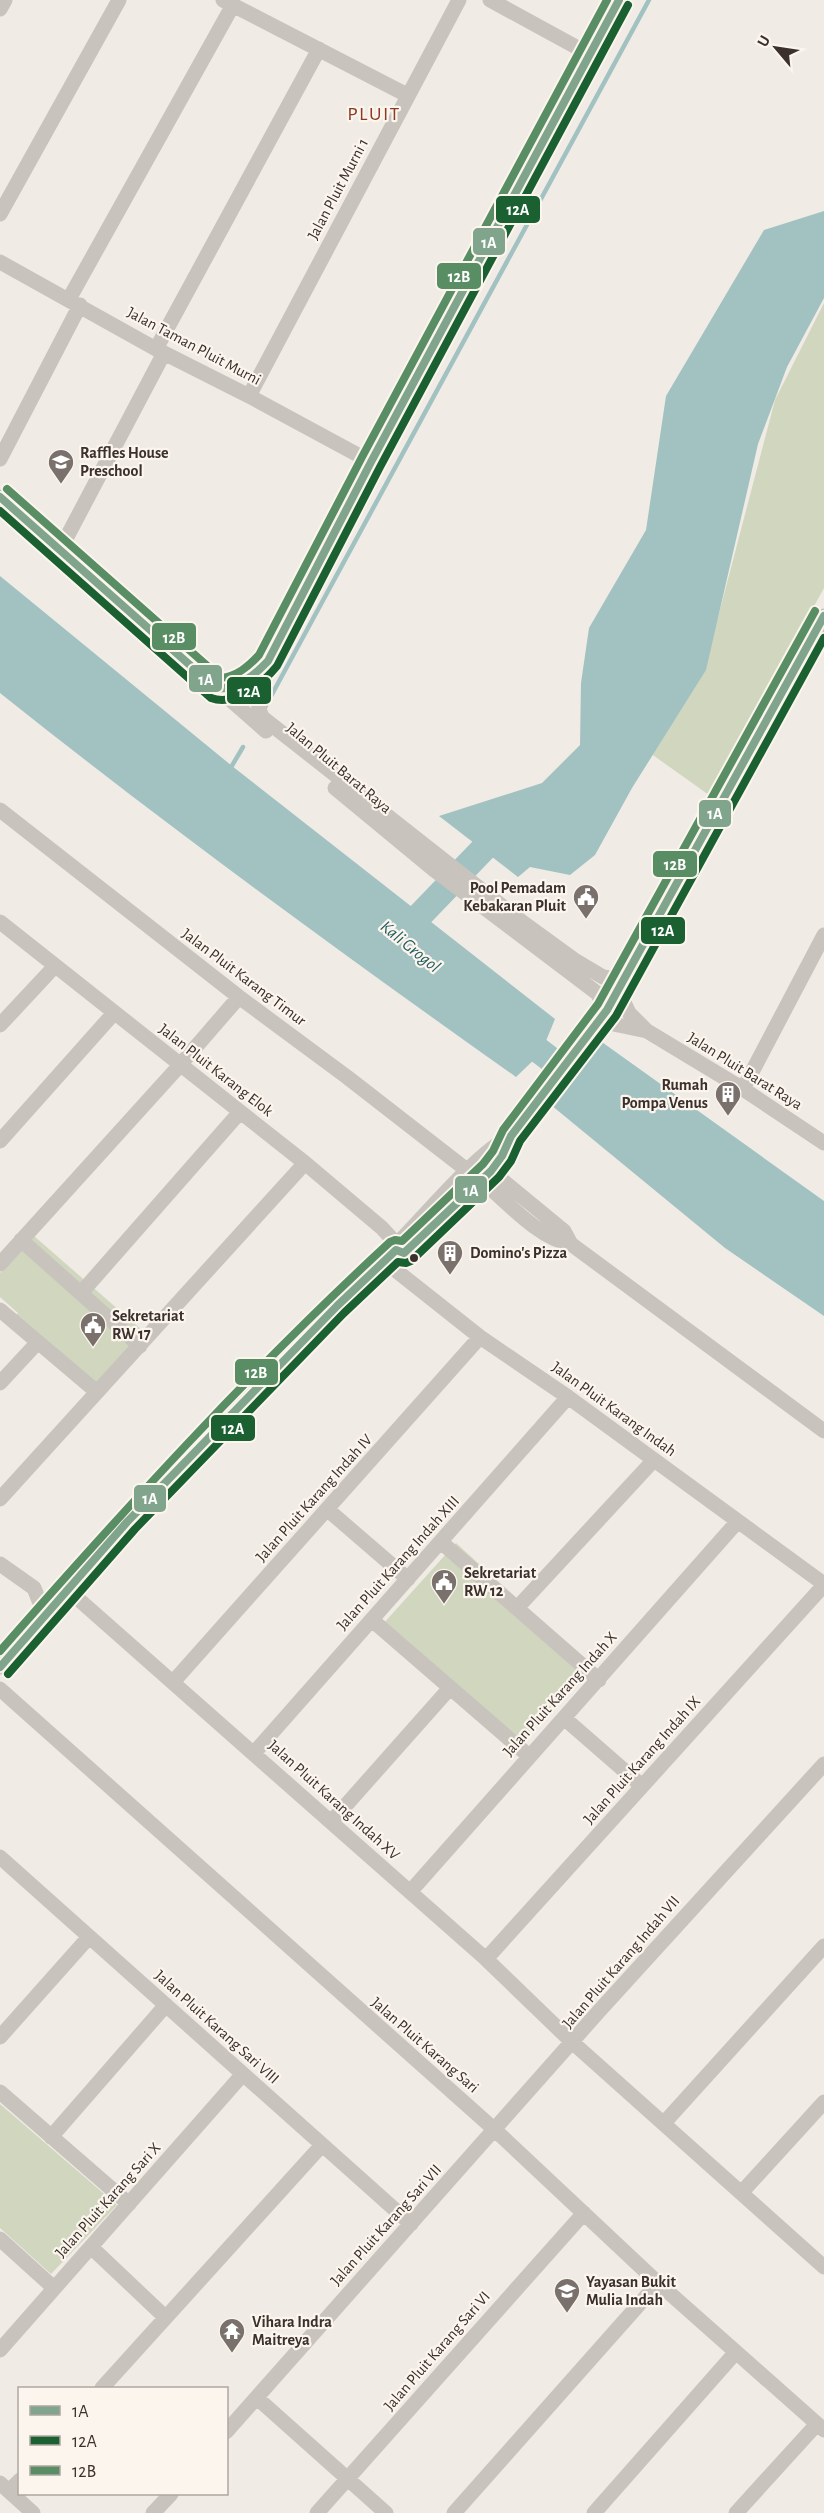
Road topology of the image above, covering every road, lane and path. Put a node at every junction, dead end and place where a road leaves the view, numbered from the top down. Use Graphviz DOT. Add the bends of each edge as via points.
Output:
graph roads {
  1 [pos="5,0"];
  2 [pos="119,0"];
  3 [pos="459,0"];
  4 [pos="490,0"];
  5 [pos="619,0"];
  6 [pos="228,3"];
  7 [pos="0,9"];
  8 [pos="319,49"];
  9 [pos="589,54"];
  10 [pos="407,95"];
  11 [pos="0,214"];
  12 [pos="0,261"];
  13 [pos="75,302"];
  14 [pos="160,351"];
  15 [pos="249,396"];
  16 [pos="0,459"];
  17 [pos="371,462"];
  18 [pos="0,497"];
  19 [pos="60,550"];
  20 [pos="824,616"];
  21 [pos="818,641"];
  22 [pos="268,661"];
  23 [pos="217,689"];
  24 [pos="0,810"];
  25 [pos="0,922"];
  26 [pos="518,926"];
  27 [pos="822,941"];
  28 [pos="566,962"];
  29 [pos="56,966"];
  30 [pos="626,974"];
  31 [pos="618,990"];
  32 [pos="239,997"];
  33 [pos="114,1013"];
  34 [pos="603,1015"];
  35 [pos="0,1025"];
  36 [pos="647,1031"];
  37 [pos="181,1064"];
  38 [pos="743,1089"];
  39 [pos="240,1112"];
  40 [pos="511,1136"];
  41 [pos="0,1141"];
  42 [pos="824,1143"];
  43 [pos="305,1163"];
  44 [pos="468,1172"];
  45 [pos="486,1176"];
  46 [pos="21,1240"];
  47 [pos="399,1249"];
  48 [pos="2,1257"];
  49 [pos="384,1261"];
  50 [pos="81,1293"];
  51 [pos="0,1310"];
  52 [pos="480,1337"];
  53 [pos="38,1342"];
  54 [pos="140,1346"];
  55 [pos="0,1383"];
  56 [pos="97,1392"];
  57 [pos="568,1396"];
  58 [pos="824,1431"];
  59 [pos="653,1461"];
  60 [pos="0,1499"];
  61 [pos="328,1510"];
  62 [pos="738,1521"];
  63 [pos="441,1542"];
  64 [pos="0,1564"];
  65 [pos="408,1579"];
  66 [pos="824,1585"];
  67 [pos="68,1590"];
  68 [pos="517,1608"];
  69 [pos="45,1616"];
  70 [pos="372,1620"];
  71 [pos="0,1667"];
  72 [pos="598,1680"];
  73 [pos="174,1682"];
  74 [pos="0,1689"];
  75 [pos="449,1689"];
  76 [pos="564,1718"];
  77 [pos="254,1753"];
  78 [pos="529,1756"];
  79 [pos="824,1764"];
  80 [pos="642,1786"];
  81 [pos="331,1822"];
  82 [pos="5,1862"];
  83 [pos="0,1878"];
  84 [pos="410,1892"];
  85 [pos="90,1937"];
  86 [pos="824,1946"];
  87 [pos="486,1959"];
  88 [pos="166,2005"];
  89 [pos="0,2037"];
  90 [pos="572,2042"];
  91 [pos="243,2074"];
  92 [pos="0,2092"];
  93 [pos="824,2102"];
  94 [pos="664,2123"];
  95 [pos="495,2130"];
  96 [pos="51,2137"];
  97 [pos="322,2145"];
  98 [pos="742,2192"];
  99 [pos="129,2204"];
  100 [pos="584,2213"];
  101 [pos="411,2224"];
  102 [pos="0,2239"];
  103 [pos="91,2247"];
  104 [pos="822,2261"];
  105 [pos="658,2283"];
  106 [pos="54,2288"];
  107 [pos="165,2317"];
  108 [pos="0,2350"];
  109 [pos="736,2352"];
  110 [pos="103,2387"];
  111 [pos="257,2398"];
  112 [pos="821,2427"];
  113 [pos="228,2430"];
  114 [pos="348,2479"];
  115 [pos="9,2485"];
  116 [pos="169,2495"];
  117 [pos="459,2511"];
  118 [pos="33,2513"];
  119 [pos="153,2513"];
  120 [pos="317,2513"];
  121 [pos="386,2513"];
  122 [pos="594,2513"];
  123 [pos="736,2513"];
  1 -- 7 [label="street"];
  2 -- 11 [label="street"];
  3 -- 10 [label="street, Jalan Pluit Murni 1"];
  4 -- 9 [label="street"];
  5 -- 9 [label="street"];
  6 -- 8 [label="street"];
  6 -- 13 [label="street"];
  8 -- 10 [label="street"];
  8 -- 14 [label="street"];
  9 -- 17 [label="street"];
  10 -- 15 [label="street, Jalan Pluit Murni 1"];
  12 -- 13 [label="street, Jalan Taman Pluit Murni"];
  13 -- 14 [label="street, Jalan Taman Pluit Murni"];
  13 -- 16 [label="street"];
  14 -- 15 [label="street, Jalan Taman Pluit Murni"];
  14 -- 19 [label="street"];
  15 -- 17 [label="street, Jalan Taman Pluit Murni"];
  17 -- 22 [label="street"];
  18 -- 19 [label="street, Jalan Pluit Barat Raya"];
  19 -- 23 [label="street, Jalan Pluit Barat Raya"];
  20 -- 21 [label="street"];
  21 -- 30 [label="street"];
  22 -- 23 [label="street" via="245,682"];
  22 -- 26 [label="street, Jalan Pluit Barat Raya" via="258,696 258,711 263,718"];
  23 -- 26 [label="street, Jalan Pluit Barat Raya" via="433,869"];
  24 -- 32 [label="street, Jalan Pluit Karang Timur"];
  25 -- 29 [label="street, Jalan Pluit Karang Elok"];
  26 -- 28 [label="street, Jalan Pluit Barat Raya"];
  27 -- 38 [label="street"];
  28 -- 30 [label="street, Jalan Pluit Barat Raya" via="603,977 618,979"];
  28 -- 34 [label="street, Jalan Pluit Barat Raya" via="597,993"];
  29 -- 33 [label="street, Jalan Pluit Karang Elok"];
  29 -- 35 [label="street"];
  30 -- 31 [label="street"];
  31 -- 34 [label="street"];
  31 -- 36 [label="street, Jalan Pluit Barat Raya" via="629,1013"];
  32 -- 37 [label="street"];
  32 -- 44 [label="street, Jalan Pluit Karang Timur"];
  33 -- 37 [label="street, Jalan Pluit Karang Elok"];
  33 -- 41 [label="street"];
  34 -- 36 [label="street, Jalan Pluit Barat Raya"];
  34 -- 40 [label="street"];
  36 -- 38 [label="street, Jalan Pluit Barat Raya"];
  37 -- 39 [label="street, Jalan Pluit Karang Elok"];
  37 -- 46 [label="street"];
  38 -- 42 [label="street, Jalan Pluit Barat Raya"];
  39 -- 43 [label="street, Jalan Pluit Karang Elok"];
  39 -- 50 [label="street"];
  40 -- 44 [label="street"];
  40 -- 45 [label="street"];
  43 -- 47 [label="street, Jalan Pluit Karang Elok" via="382,1228"];
  43 -- 54 [label="street"];
  44 -- 47 [label="street"];
  45 -- 47 [label="street"];
  45 -- 58 [label="street" via="564,1231 571,1244"];
  46 -- 48 [label="street"];
  46 -- 50 [label="street"];
  47 -- 49 [label="street"];
  49 -- 52 [label="street, Jalan Pluit Karang Indah"];
  49 -- 67 [label="street" via="128,1522"];
  50 -- 54 [label="street"];
  51 -- 53 [label="street"];
  52 -- 57 [label="street, Jalan Pluit Karang Indah"];
  52 -- 61 [label="street, Jalan Pluit Karang Indah IV"];
  53 -- 55 [label="street"];
  53 -- 56 [label="street"];
  54 -- 56 [label="street"];
  56 -- 60 [label="street"];
  57 -- 59 [label="street, Jalan Pluit Karang Indah"];
  57 -- 63 [label="street, Jalan Pluit Karang Indah XIII"];
  59 -- 62 [label="street, Jalan Pluit Karang Indah"];
  59 -- 68 [label="street"];
  61 -- 65 [label="street"];
  61 -- 73 [label="street, Jalan Pluit Karang Indah IV"];
  62 -- 66 [label="street, Jalan Pluit Karang Indah"];
  62 -- 72 [label="street, Jalan Pluit Karang Indah X"];
  63 -- 65 [label="street, Jalan Pluit Karang Indah XIII"];
  63 -- 68 [label="street"];
  64 -- 69 [label="street" via="34,1588"];
  65 -- 70 [label="street, Jalan Pluit Karang Indah XIII"];
  66 -- 80 [label="street, Jalan Pluit Karang Indah IX"];
  67 -- 69 [label="street"];
  67 -- 73 [label="street, Jalan Pluit Karang Indah XV"];
  68 -- 72 [label="street"];
  69 -- 71 [label="street"];
  70 -- 75 [label="street"];
  70 -- 77 [label="street, Jalan Pluit Karang Indah XIII"];
  72 -- 76 [label="street, Jalan Pluit Karang Indah X"];
  73 -- 77 [label="street, Jalan Pluit Karang Indah XV"];
  74 -- 95 [label="street, Jalan Pluit Karang Sari"];
  75 -- 78 [label="street"];
  75 -- 81 [label="street"];
  76 -- 78 [label="street, Jalan Pluit Karang Indah X"];
  76 -- 80 [label="street"];
  77 -- 81 [label="street, Jalan Pluit Karang Indah XV"];
  78 -- 84 [label="street, Jalan Pluit Karang Indah X"];
  79 -- 90 [label="street, Jalan Pluit Karang Indah VII"];
  80 -- 87 [label="street, Jalan Pluit Karang Indah IX"];
  81 -- 84 [label="street, Jalan Pluit Karang Indah XV"];
  82 -- 83 [label="street"];
  82 -- 85 [label="street, Jalan Pluit Karang Sari VIII"];
  84 -- 87 [label="street, Jalan Pluit Karang Indah XV"];
  85 -- 88 [label="street, Jalan Pluit Karang Sari VIII"];
  85 -- 89 [label="street"];
  86 -- 94 [label="street"];
  87 -- 90 [label="street, Jalan Pluit Karang Indah XV"];
  88 -- 91 [label="street, Jalan Pluit Karang Sari VIII"];
  88 -- 96 [label="street"];
  90 -- 94 [label="street, Jalan Pluit Karang Indah VII"];
  90 -- 95 [label="street, Jalan Pluit Karang Sari VII"];
  91 -- 97 [label="street, Jalan Pluit Karang Sari VIII"];
  91 -- 99 [label="street, Jalan Pluit Karang Sari X"];
  92 -- 96 [label="street"];
  93 -- 98 [label="street"];
  94 -- 98 [label="street, Jalan Pluit Karang Indah VII"];
  95 -- 100 [label="street, Jalan Pluit Karang Sari"];
  95 -- 101 [label="street, Jalan Pluit Karang Sari VII"];
  96 -- 99 [label="street"];
  97 -- 101 [label="street, Jalan Pluit Karang Sari VIII"];
  97 -- 107 [label="street"];
  98 -- 104 [label="street, Jalan Pluit Karang Indah VII"];
  99 -- 103 [label="street, Jalan Pluit Karang Sari X"];
  100 -- 105 [label="street, Jalan Pluit Karang Sari"];
  100 -- 114 [label="street, Jalan Pluit Karang Sari VI"];
  101 -- 111 [label="street, Jalan Pluit Karang Sari VII"];
  102 -- 106 [label="street"];
  103 -- 106 [label="street, Jalan Pluit Karang Sari X"];
  103 -- 107 [label="street"];
  105 -- 109 [label="street, Jalan Pluit Karang Sari"];
  105 -- 117 [label="street"];
  106 -- 108 [label="street, Jalan Pluit Karang Sari X"];
  107 -- 110 [label="street"];
  109 -- 112 [label="street, Jalan Pluit Karang Sari"];
  109 -- 122 [label="street"];
  111 -- 113 [label="street, Jalan Pluit Karang Sari VII"];
  111 -- 114 [label="street"];
  112 -- 123 [label="street"];
  114 -- 120 [label="street, Jalan Pluit Karang Sari VI"];
  114 -- 121 [label="street"];
  115 -- 118 [label="street"];
  116 -- 119 [label="street"];
}
